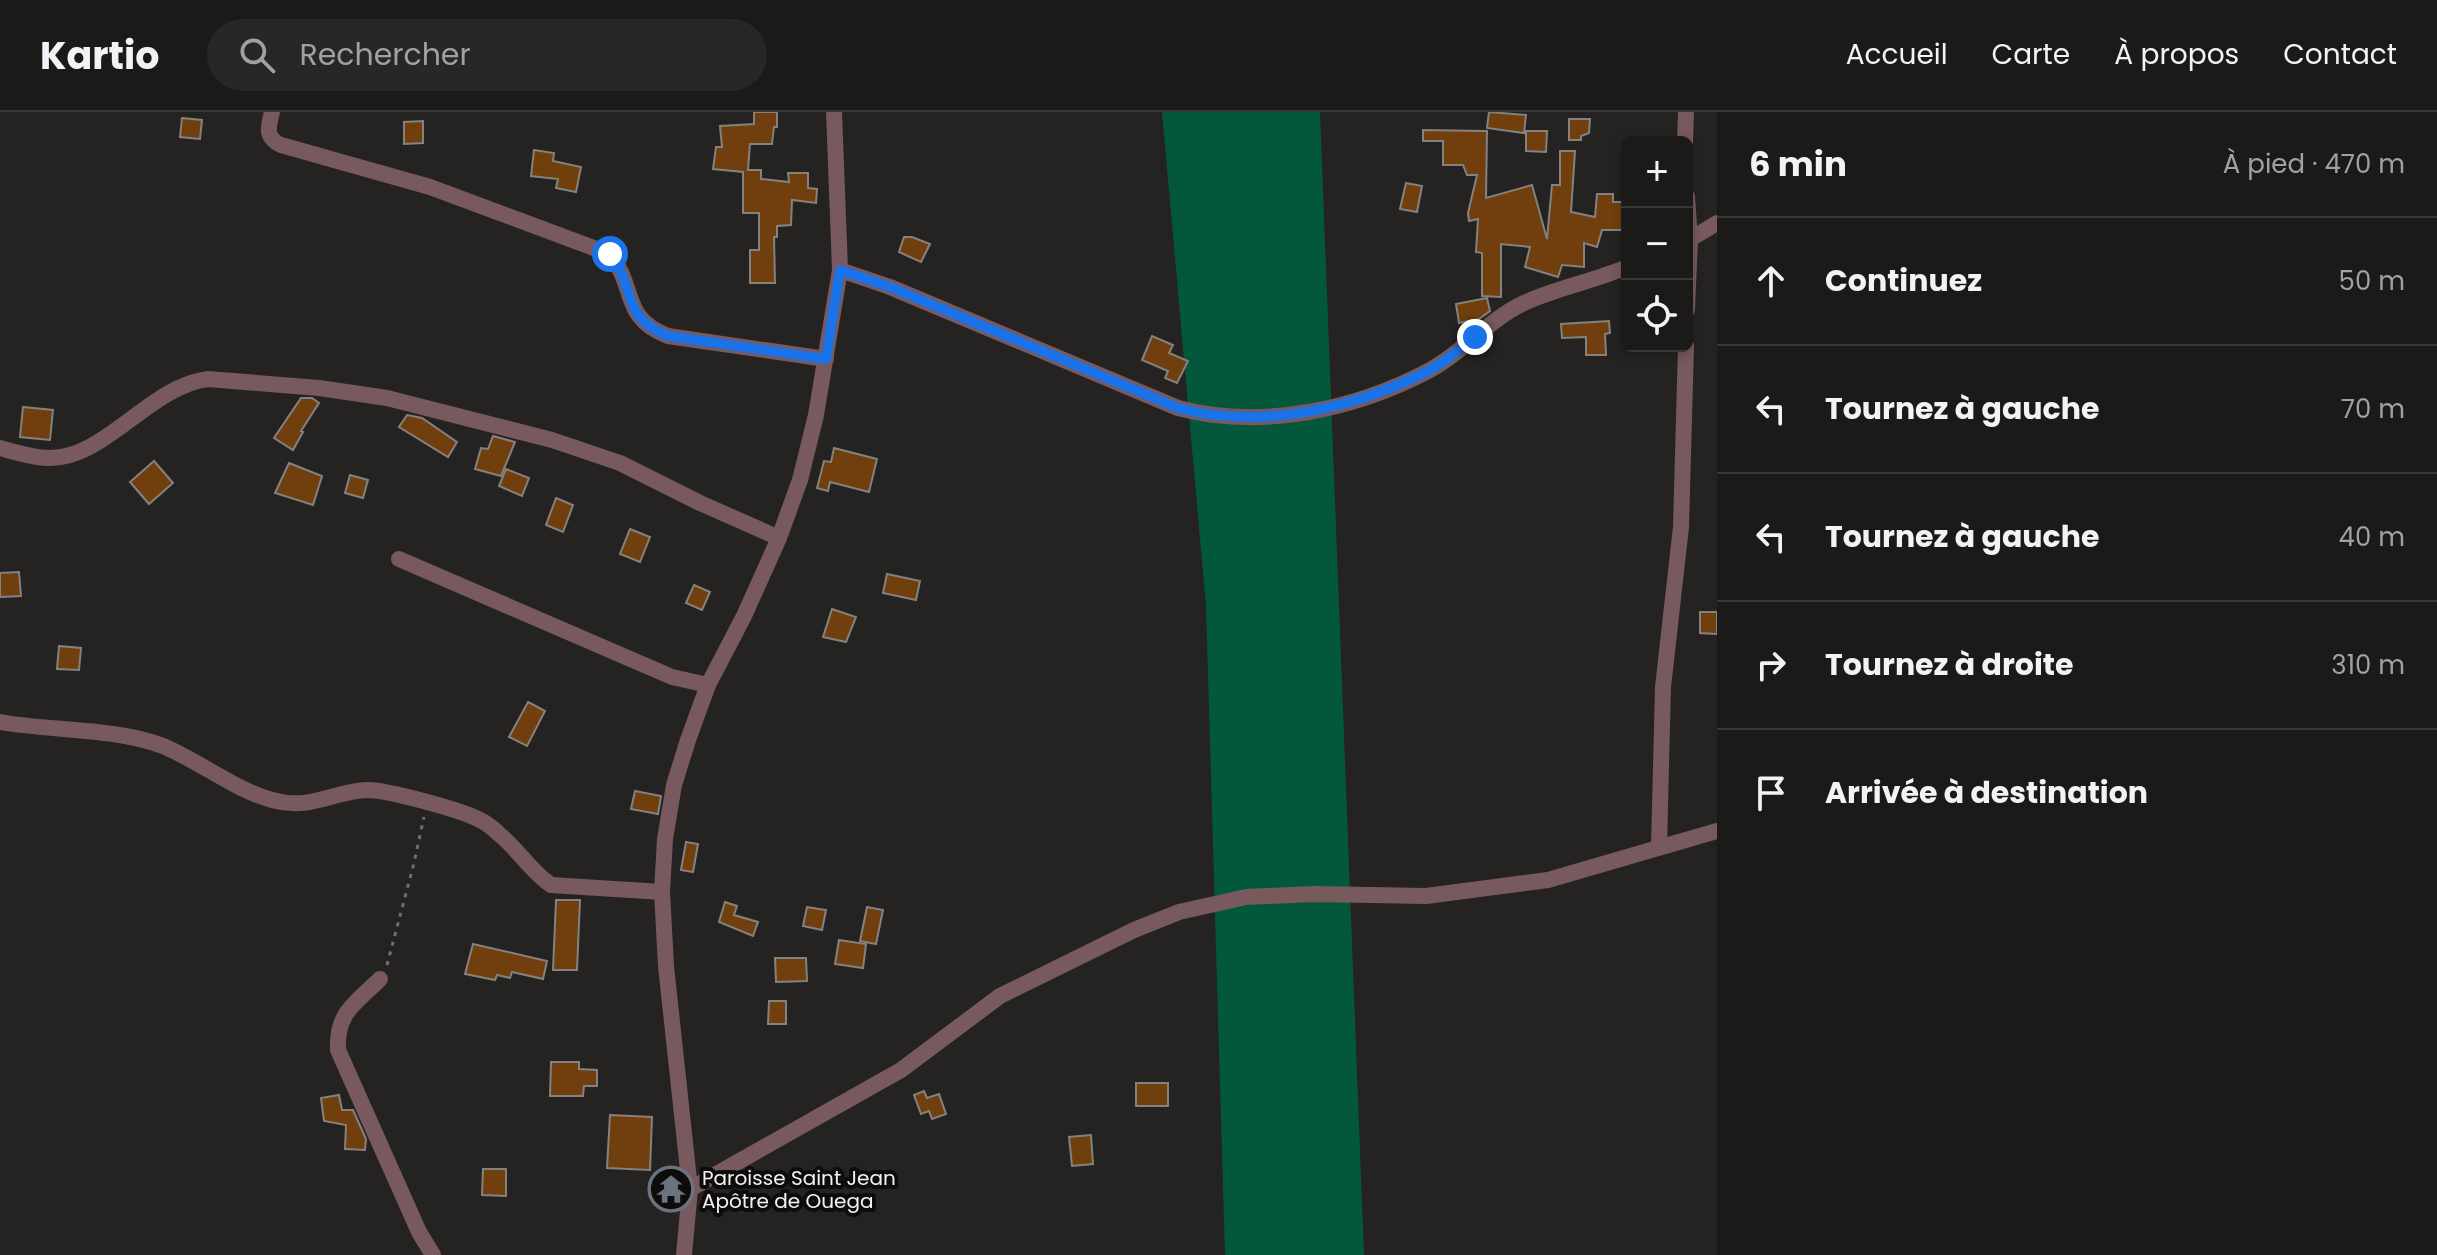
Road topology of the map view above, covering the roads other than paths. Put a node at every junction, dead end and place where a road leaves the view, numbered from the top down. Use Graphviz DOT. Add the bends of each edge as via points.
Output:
graph roads {
  1 [pos="272,112"];
  2 [pos="834,112"];
  3 [pos="1686,112"];
  4 [pos="1685,136"];
  5 [pos="1717,223"];
  6 [pos="1693,237"];
  7 [pos="1621,269"];
  8 [pos="840,270"];
  9 [pos="1686,352"];
  10 [pos="826,359"];
  11 [pos="0,448"];
  12 [pos="779,538"];
  13 [pos="399,559"];
  14 [pos="708,685"];
  15 [pos="0,722"];
  16 [pos="1717,831"];
  17 [pos="1659,846"];
  18 [pos="662,892"];
  19 [pos="380,979"];
  20 [pos="690,1189"];
  21 [pos="433,1255"];
  22 [pos="684,1255"];
  1 -- 10 [label="street" via="267,132 281,145 430,187 610,254 638,319 651,330"];
  2 -- 8 [label="street"];
  3 -- 4 [label="street"];
  5 -- 6 [label="street"];
  7 -- 8 [label="street" via="1525,303 1432,369 1369,395 1300,414 1239,419 1178,408"];
  8 -- 10 [label="street"];
  9 -- 17 [label="street" via="1681,527 1663,687"];
  10 -- 12 [label="street" via="800,480"];
  11 -- 12 [label="street" via="49,458 76,454 190,381 319,388 387,398 579,448"];
  12 -- 14 [label="street"];
  13 -- 14 [label="street" via="672,677"];
  14 -- 18 [label="street" via="674,785"];
  15 -- 18 [label="street" via="123,736 161,746 270,800 316,803 382,791 480,820 551,885"];
  16 -- 17 [label="street"];
  17 -- 20 [label="street" via="1548,880 1426,896 1246,897 1179,912 1000,996 901,1070"];
  18 -- 20 [label="street"];
  19 -- 21 [label="street" via="340,1022 338,1050"];
  20 -- 22 [label="street"];
}
